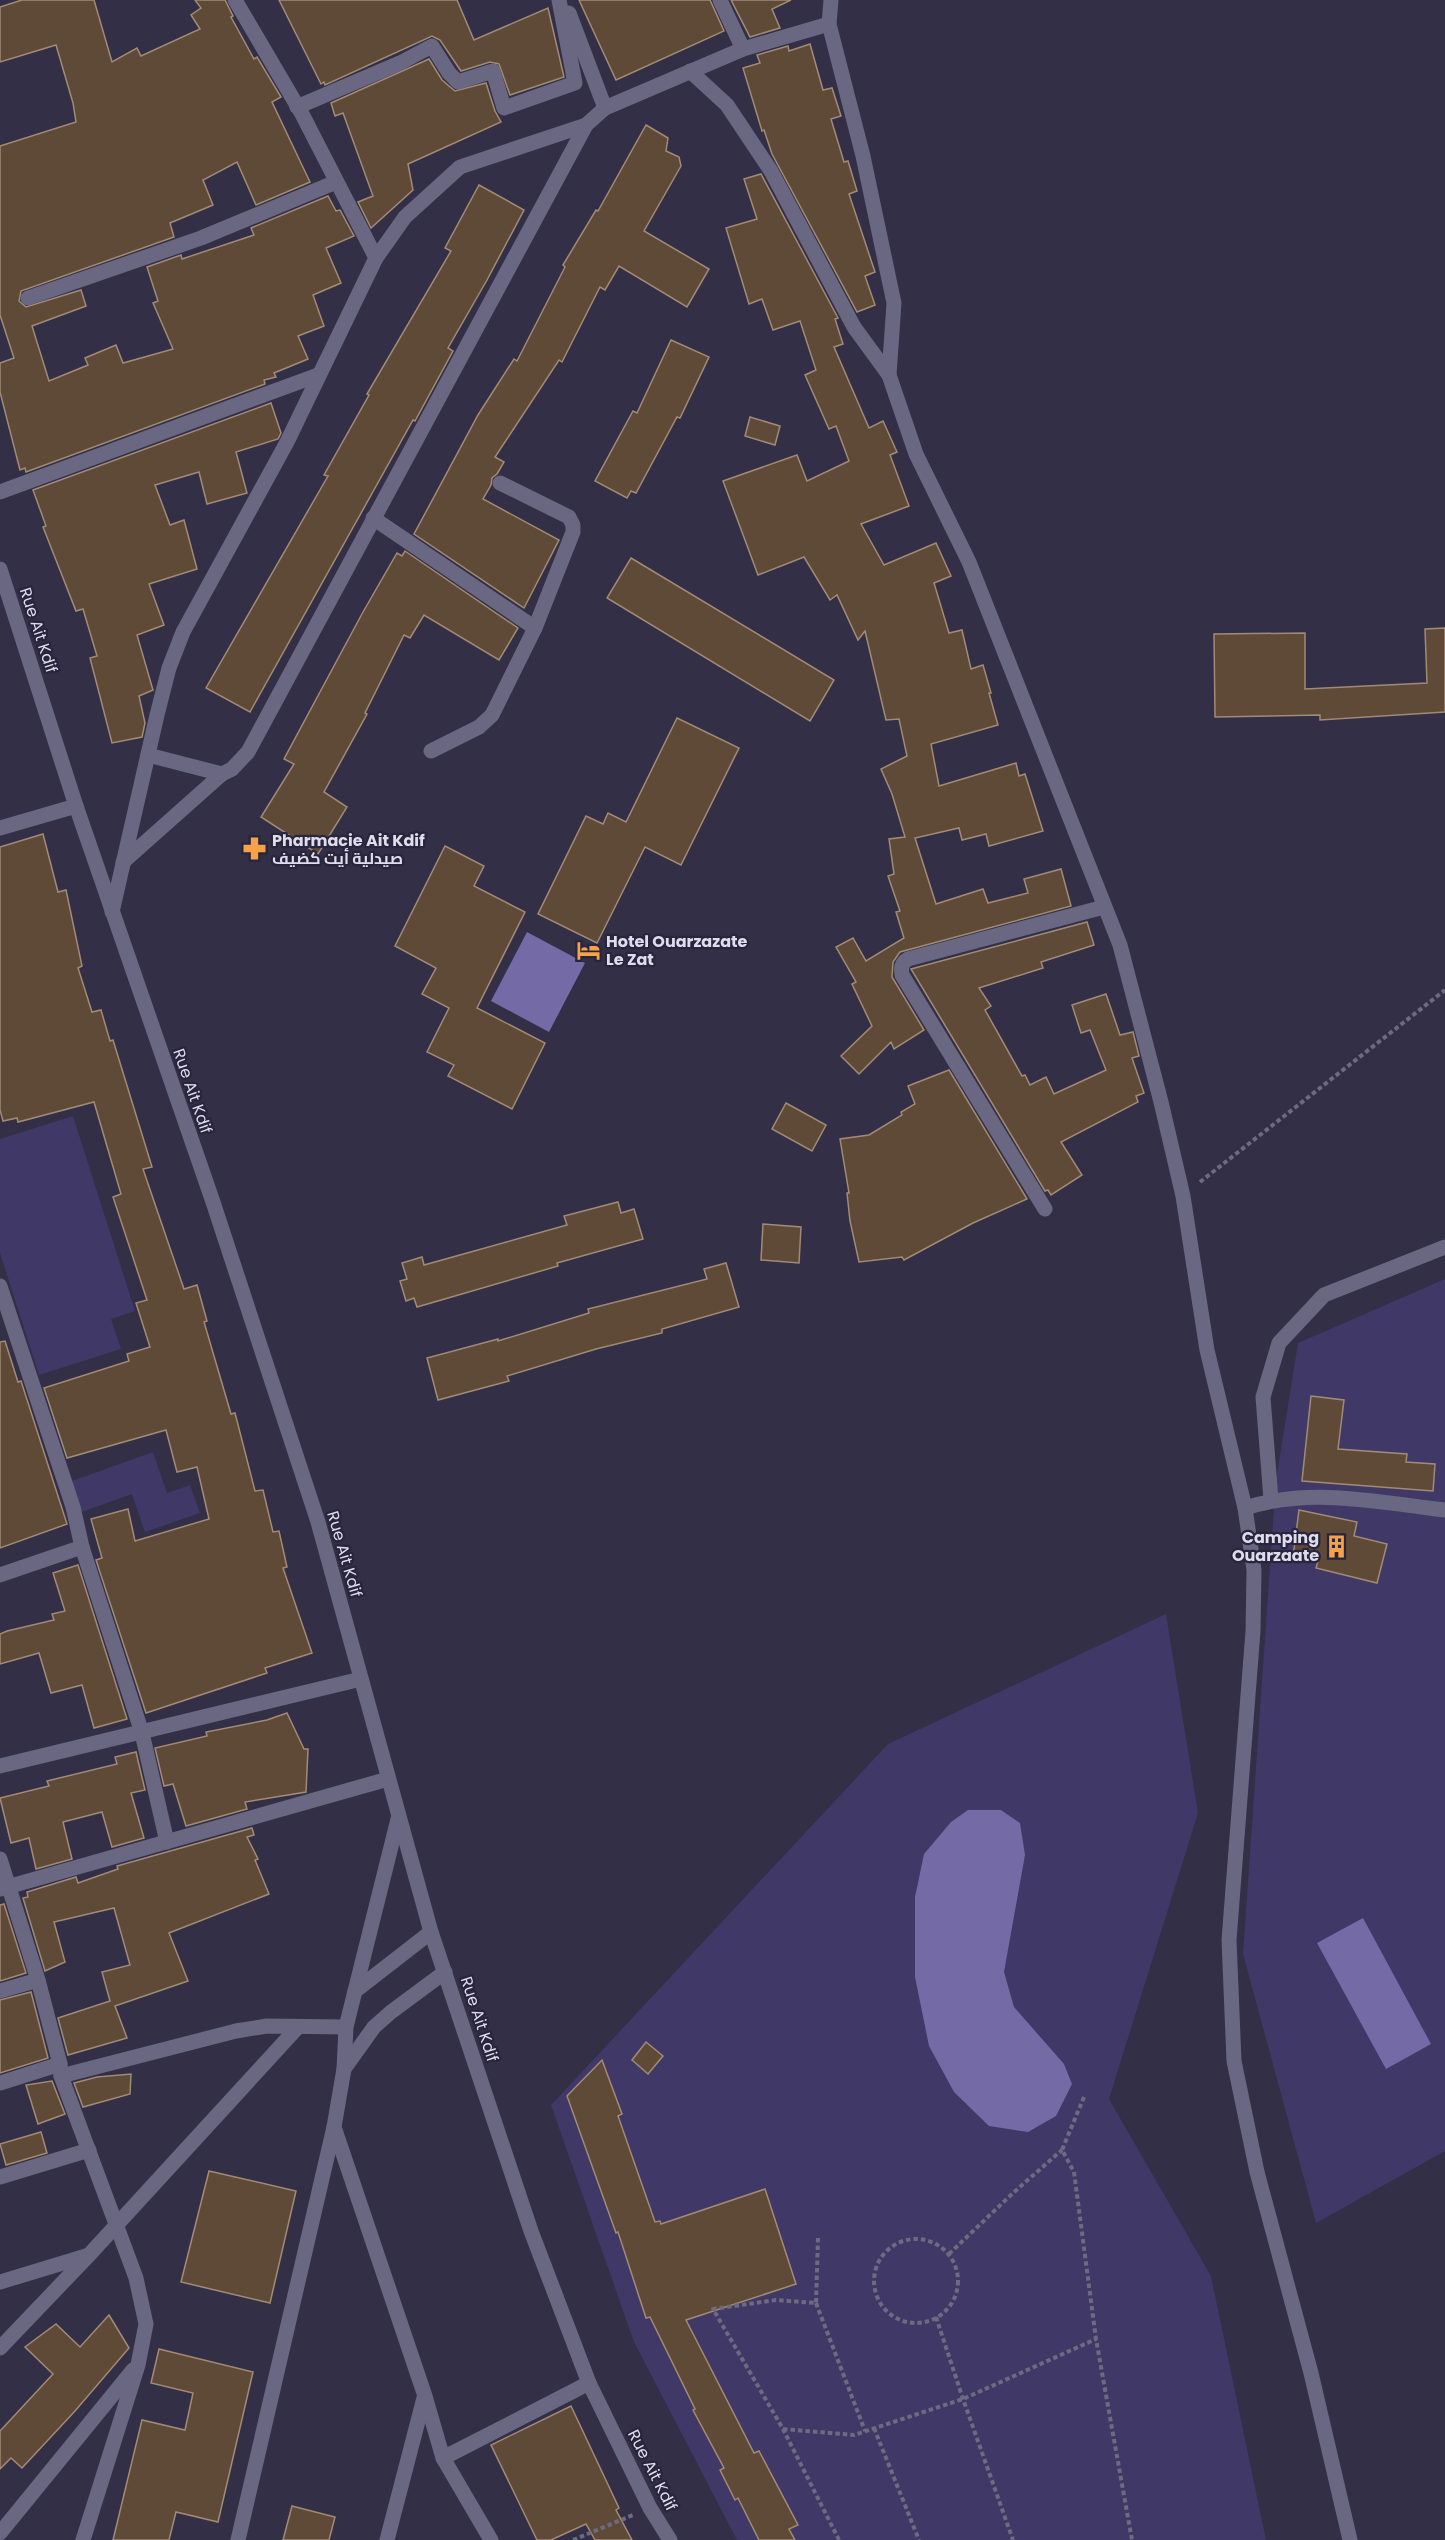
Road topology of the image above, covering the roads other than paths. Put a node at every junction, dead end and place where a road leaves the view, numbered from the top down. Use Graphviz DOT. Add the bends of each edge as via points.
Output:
graph roads {
  1 [pos="234,0"];
  2 [pos="560,0"];
  3 [pos="564,0"];
  4 [pos="720,0"];
  5 [pos="831,0"];
  6 [pos="829,24"];
  7 [pos="743,49"];
  8 [pos="690,71"];
  9 [pos="297,107"];
  10 [pos="605,108"];
  11 [pos="586,125"];
  12 [pos="336,182"];
  13 [pos="376,258"];
  14 [pos="28,298"];
  15 [pos="318,375"];
  16 [pos="889,375"];
  17 [pos="500,483"];
  18 [pos="0,492"];
  19 [pos="373,518"];
  20 [pos="0,569"];
  21 [pos="535,628"];
  22 [pos="431,751"];
  23 [pos="148,754"];
  24 [pos="222,774"];
  25 [pos="76,806"];
  26 [pos="0,828"];
  27 [pos="123,862"];
  28 [pos="1104,907"];
  29 [pos="112,912"];
  30 [pos="1045,1209"];
  31 [pos="1445,1247"];
  32 [pos="0,1286"];
  33 [pos="1271,1500"];
  34 [pos="1245,1508"];
  35 [pos="1445,1510"];
  36 [pos="82,1547"];
  37 [pos="0,1575"];
  38 [pos="361,1679"];
  39 [pos="142,1733"];
  40 [pos="0,1766"];
  41 [pos="388,1779"];
  42 [pos="399,1816"];
  43 [pos="167,1842"];
  44 [pos="0,1859"];
  45 [pos="5,1888"];
  46 [pos="431,1932"];
  47 [pos="445,1972"];
  48 [pos="38,1980"];
  49 [pos="0,1991"];
  50 [pos="355,1991"];
  51 [pos="298,2027"];
  52 [pos="346,2027"];
  53 [pos="344,2069"];
  54 [pos="60,2070"];
  55 [pos="0,2083"];
  56 [pos="334,2127"];
  57 [pos="89,2150"];
  58 [pos="0,2177"];
  59 [pos="117,2224"];
  60 [pos="89,2255"];
  61 [pos="0,2282"];
  62 [pos="0,2348"];
  63 [pos="138,2365"];
  64 [pos="589,2383"];
  65 [pos="425,2396"];
  66 [pos="443,2458"];
  67 [pos="0,2532"];
  68 [pos="83,2540"];
  69 [pos="238,2540"];
  70 [pos="387,2540"];
  71 [pos="491,2540"];
  72 [pos="670,2540"];
  73 [pos="1350,2540"];
  1 -- 9 [label="street"];
  2 -- 9 [label="street" via="575,83 504,108 492,72 458,82 432,46"];
  3 -- 10 [label="street"];
  4 -- 7 [label="street"];
  5 -- 6 [label="street"];
  6 -- 7 [label="street"];
  6 -- 16 [label="street" via="863,156 894,303"];
  7 -- 8 [label="street"];
  8 -- 10 [label="street"];
  8 -- 16 [label="street" via="727,105 771,171 854,327"];
  9 -- 12 [label="street"];
  10 -- 11 [label="street"];
  11 -- 13 [label="street" via="460,167 405,217"];
  11 -- 19 [label="street"];
  12 -- 13 [label="street"];
  12 -- 14 [label="street" via="201,238"];
  13 -- 15 [label="street"];
  15 -- 18 [label="street"];
  15 -- 23 [label="street" via="287,442 183,632 169,668"];
  16 -- 28 [label="street" via="916,454 969,562"];
  17 -- 21 [label="street" via="569,518 573,525"];
  19 -- 21 [label="street"];
  19 -- 24 [label="street" via="248,752"];
  20 -- 25 [label="street, Rue Ait Kdif"];
  21 -- 22 [label="street" via="487,722"];
  23 -- 24 [label="street"];
  23 -- 27 [label="street"];
  24 -- 27 [label="street"];
  25 -- 26 [label="street"];
  25 -- 29 [label="street, Rue Ait Kdif"];
  27 -- 29 [label="street"];
  28 -- 30 [label="street" via="908,959 901,969"];
  28 -- 34 [label="street" via="1120,945 1161,1102 1183,1196 1207,1350"];
  29 -- 38 [label="street, Rue Ait Kdif" via="318,1522"];
  31 -- 33 [label="street" via="1324,1295 1279,1342 1263,1397"];
  32 -- 36 [label="street" via="73,1507"];
  33 -- 34 [label="street"];
  33 -- 35 [label="street" via="1323,1496"];
  34 -- 73 [label="street" via="1254,1570 1253,1631 1229,1940 1234,2061 1257,2172 1311,2373"];
  36 -- 37 [label="street"];
  36 -- 39 [label="street"];
  38 -- 39 [label="street"];
  38 -- 41 [label="street, Rue Ait Kdif"];
  39 -- 40 [label="street"];
  39 -- 43 [label="street"];
  41 -- 42 [label="street, Rue Ait Kdif"];
  41 -- 43 [label="street"];
  42 -- 46 [label="street, Rue Ait Kdif"];
  42 -- 50 [label="street"];
  43 -- 45 [label="street"];
  44 -- 45 [label="street"];
  45 -- 48 [label="street"];
  46 -- 47 [label="street, Rue Ait Kdif"];
  46 -- 50 [label="street"];
  47 -- 53 [label="street" via="374,2027"];
  47 -- 64 [label="street, Rue Ait Kdif" via="531,2230"];
  48 -- 49 [label="street"];
  48 -- 54 [label="street"];
  50 -- 52 [label="street"];
  51 -- 52 [label="street"];
  51 -- 54 [label="street" via="236,2031"];
  51 -- 59 [label="street"];
  52 -- 53 [label="street"];
  53 -- 56 [label="street"];
  54 -- 55 [label="street"];
  54 -- 57 [label="street"];
  56 -- 65 [label="street"];
  56 -- 69 [label="street"];
  57 -- 58 [label="street"];
  57 -- 59 [label="street"];
  59 -- 60 [label="street"];
  59 -- 63 [label="street" via="136,2278 146,2324"];
  60 -- 61 [label="street"];
  60 -- 62 [label="street"];
  63 -- 67 [label="street"];
  63 -- 68 [label="street"];
  64 -- 66 [label="street"];
  64 -- 72 [label="street, Rue Ait Kdif" via="650,2508"];
  65 -- 66 [label="street"];
  65 -- 70 [label="street"];
  66 -- 71 [label="street"];
}
